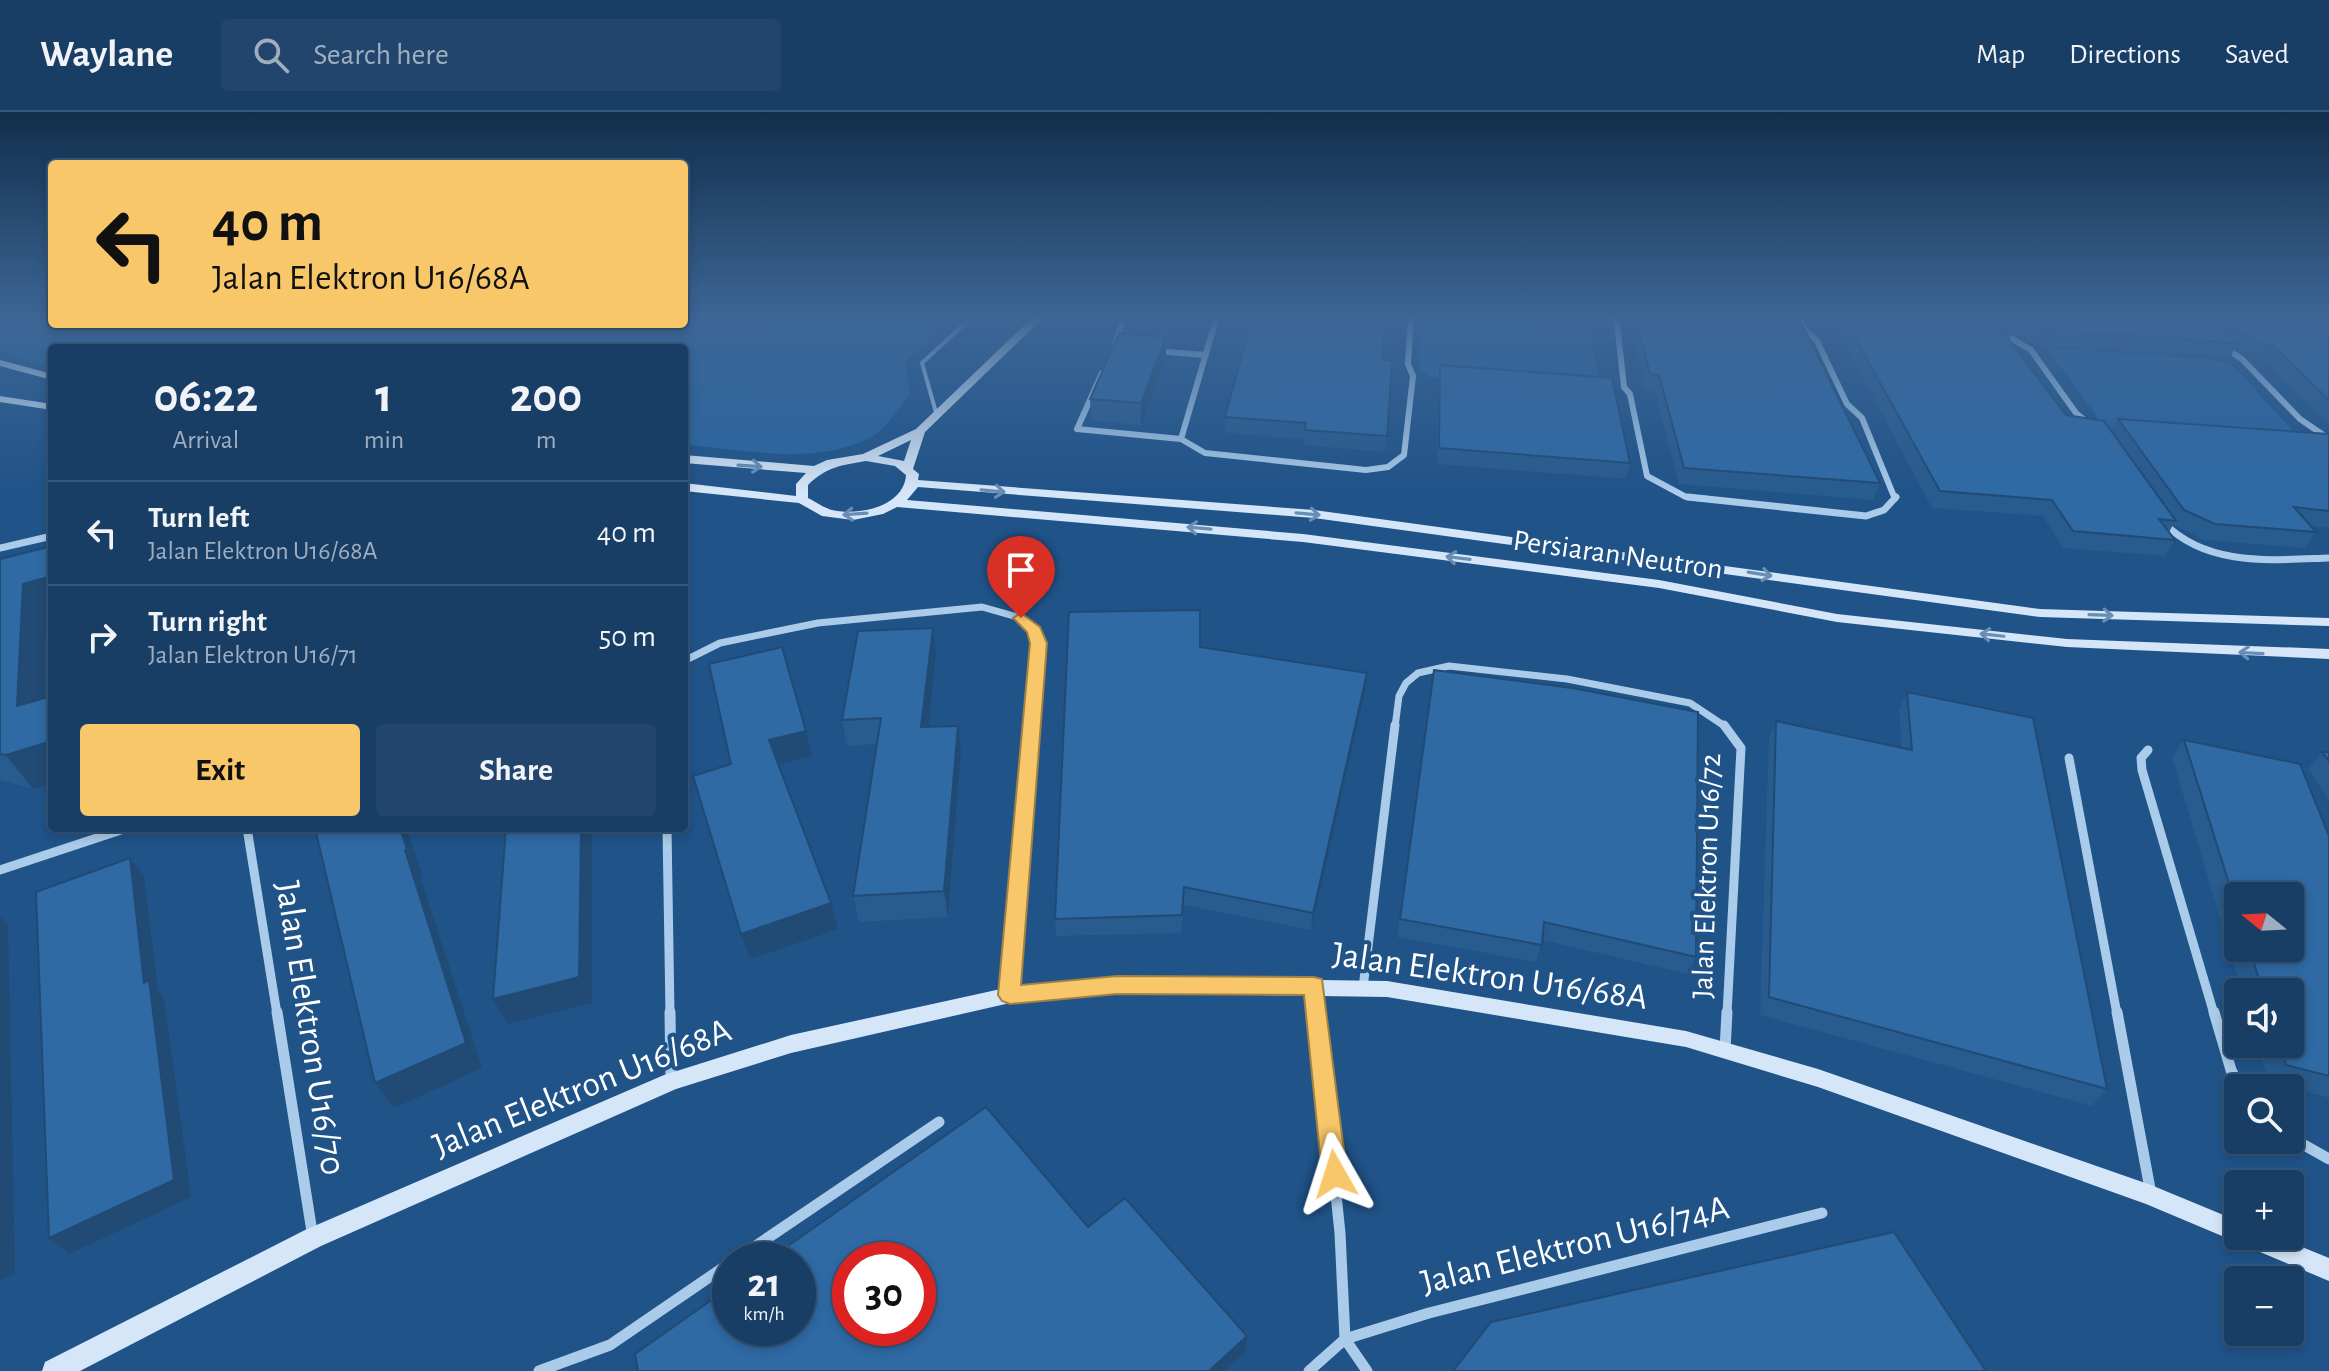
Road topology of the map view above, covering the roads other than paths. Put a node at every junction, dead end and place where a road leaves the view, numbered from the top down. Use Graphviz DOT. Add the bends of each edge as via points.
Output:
graph roads {
  1 [pos="925,375"];
  2 [pos="979,375"];
  3 [pos="1102,375"];
  4 [pos="1199,375"];
  5 [pos="1412,375"];
  6 [pos="1623,375"];
  7 [pos="1833,375"];
  8 [pos="2049,375"];
  9 [pos="2257,375"];
  10 [pos="0,399"];
  11 [pos="48,406"];
  12 [pos="937,416"];
  13 [pos="920,431"];
  14 [pos="2100,432"];
  15 [pos="1181,439"];
  16 [pos="2329,439"];
  17 [pos="866,457"];
  18 [pos="688,459"];
  19 [pos="908,467"];
  20 [pos="816,470"];
  21 [pos="915,483"];
  22 [pos="688,487"];
  23 [pos="802,500"];
  24 [pos="898,503"];
  25 [pos="2162,519"];
  26 [pos="48,537"];
  27 [pos="0,548"];
  28 [pos="2329,558"];
  29 [pos="2329,622"];
  30 [pos="2329,654"];
  31 [pos="688,659"];
  32 [pos="2148,750"];
  33 [pos="2069,758"];
  34 [pos="115,832"];
  35 [pos="248,832"];
  36 [pos="667,832"];
  37 [pos="0,870"];
  38 [pos="1314,986"];
  39 [pos="1363,988"];
  40 [pos="1010,995"];
  41 [pos="1725,1050"];
  42 [pos="2233,1074"];
  43 [pos="671,1081"];
  44 [pos="939,1122"];
  45 [pos="2304,1146"];
  46 [pos="2329,1159"];
  47 [pos="2151,1195"];
  48 [pos="1822,1213"];
  49 [pos="2224,1226"];
  50 [pos="313,1238"];
  51 [pos="762,1242"];
  52 [pos="2281,1250"];
  53 [pos="2329,1270"];
  54 [pos="712,1275"];
  55 [pos="1345,1339"];
  56 [pos="54,1371"];
  57 [pos="539,1371"];
  58 [pos="1309,1371"];
  59 [pos="1367,1371"];
  1 -- 12 [label="lane"];
  2 -- 12 [label="street"];
  3 -- 15 [label="street" via="1077,429"];
  4 -- 15 [label="street"];
  5 -- 15 [label="street" via="1404,455 1388,467 1366,470 1205,453"];
  6 -- 7 [label="street" via="1647,476 1654,481 1686,497 1866,516 1879,513 1896,497 1862,418 1847,404"];
  8 -- 14 [label="street" via="2076,413"];
  9 -- 16 [label="street" via="2300,419"];
  10 -- 11 [label="street"];
  12 -- 13 [label="street"];
  13 -- 17 [label="street"];
  13 -- 19 [label="street"];
  17 -- 19 [label="street"];
  17 -- 20 [label="street"];
  18 -- 20 [label="street, one-way"];
  19 -- 21 [label="street"];
  20 -- 23 [label="street" via="802,484"];
  21 -- 24 [label="street"];
  21 -- 29 [label="street, Persiaran Neutron, one-way" via="1314,514 2040,613"];
  22 -- 23 [label="street"];
  24 -- 23 [label="street, one-way" via="843,516"];
  30 -- 24 [label="street, Persiaran Neutron, one-way" via="2067,643 1837,618 1659,584 1303,538"];
  25 -- 28 [label="street" via="2170,532 2222,555"];
  26 -- 27 [label="street"];
  31 -- 40 [label="street" via="720,643 901,613 982,607 1021,618 1034,631 1039,643"];
  32 -- 42 [label="street" via="2141,758 2142,770"];
  33 -- 47 [label="street"];
  34 -- 37 [label="street"];
  35 -- 50 [label="street, Jalan Elektron U16/70"];
  36 -- 43 [label="street"];
  38 -- 39 [label="street, Jalan Elektron U16/68A"];
  38 -- 40 [label="street, Jalan Elektron U16/68A" via="1117,985"];
  38 -- 55 [label="street" via="1340,1233"];
  39 -- 41 [label="street, Jalan Elektron U16/68A" via="1686,1039"];
  39 -- 41 [label="street, Jalan Elektron U16/72" via="1399,696 1406,683 1418,673 1449,666 1567,679 1690,703 1724,725 1741,748"];
  40 -- 43 [label="street, Jalan Elektron U16/68A" via="791,1044"];
  41 -- 47 [label="street, Jalan Elektron U16/68A"];
  43 -- 50 [label="street, Jalan Elektron U16/68A"];
  44 -- 51 [label="street"];
  45 -- 46 [label="street"];
  47 -- 49 [label="street, Jalan Elektron U16/68A"];
  48 -- 55 [label="street, Jalan Elektron U16/74A"];
  50 -- 56 [label="street, Jalan Elektron U16/68A"];
  52 -- 53 [label="street"];
  54 -- 57 [label="street" via="610,1345"];
  55 -- 58 [label="street"];
  55 -- 59 [label="street"];
}
